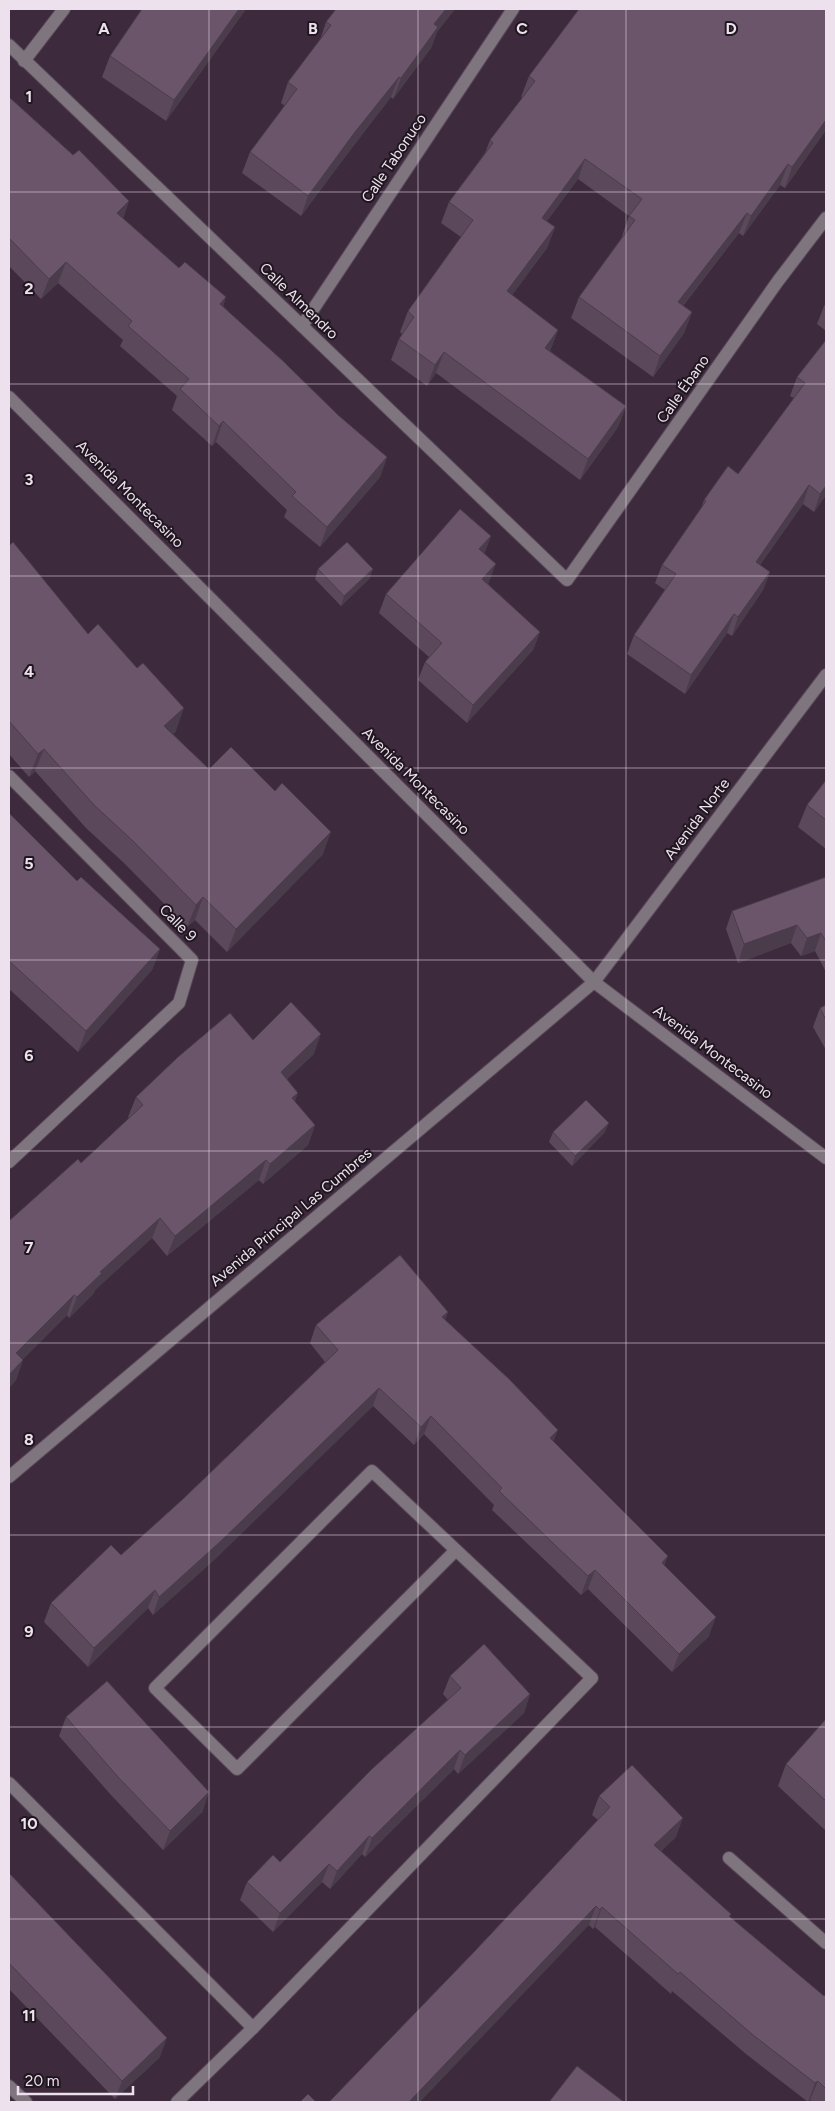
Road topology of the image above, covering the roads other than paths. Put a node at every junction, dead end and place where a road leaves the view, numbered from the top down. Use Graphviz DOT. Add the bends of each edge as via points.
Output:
graph roads {
  1 [pos="64,9"];
  2 [pos="513,9"];
  3 [pos="9,45"];
  4 [pos="24,61"];
  5 [pos="826,218"];
  6 [pos="302,326"];
  7 [pos="9,397"];
  8 [pos="567,580"];
  9 [pos="826,675"];
  10 [pos="9,776"];
  11 [pos="594,982"];
  12 [pos="826,1158"];
  13 [pos="9,1162"];
  14 [pos="9,1477"];
  15 [pos="456,1550"];
  16 [pos="9,1783"];
  17 [pos="729,1858"];
  18 [pos="826,1943"];
  19 [pos="253,2028"];
  20 [pos="9,2086"];
  21 [pos="26,2102"];
  22 [pos="177,2102"];
  1 -- 4 [label="street"];
  2 -- 6 [label="street, Calle Tabonuco"];
  3 -- 4 [label="street, Calle Almendro"];
  4 -- 6 [label="street, Calle Almendro"];
  5 -- 8 [label="street, Calle Ébano"];
  6 -- 8 [label="street, Calle Almendro"];
  7 -- 11 [label="street, Avenida Montecasino"];
  9 -- 11 [label="street, Avenida Norte"];
  10 -- 13 [label="street, Calle 9" via="192,960 179,1003"];
  11 -- 12 [label="street, Avenida Montecasino"];
  11 -- 14 [label="street, Avenida Principal Las Cumbres"];
  15 -- 15 [label="street" via="372,1470 155,1688 237,1769"];
  15 -- 19 [label="street" via="592,1678"];
  16 -- 19 [label="street"];
  17 -- 18 [label="street"];
  19 -- 22 [label="street"];
  20 -- 21 [label="street"];
}
